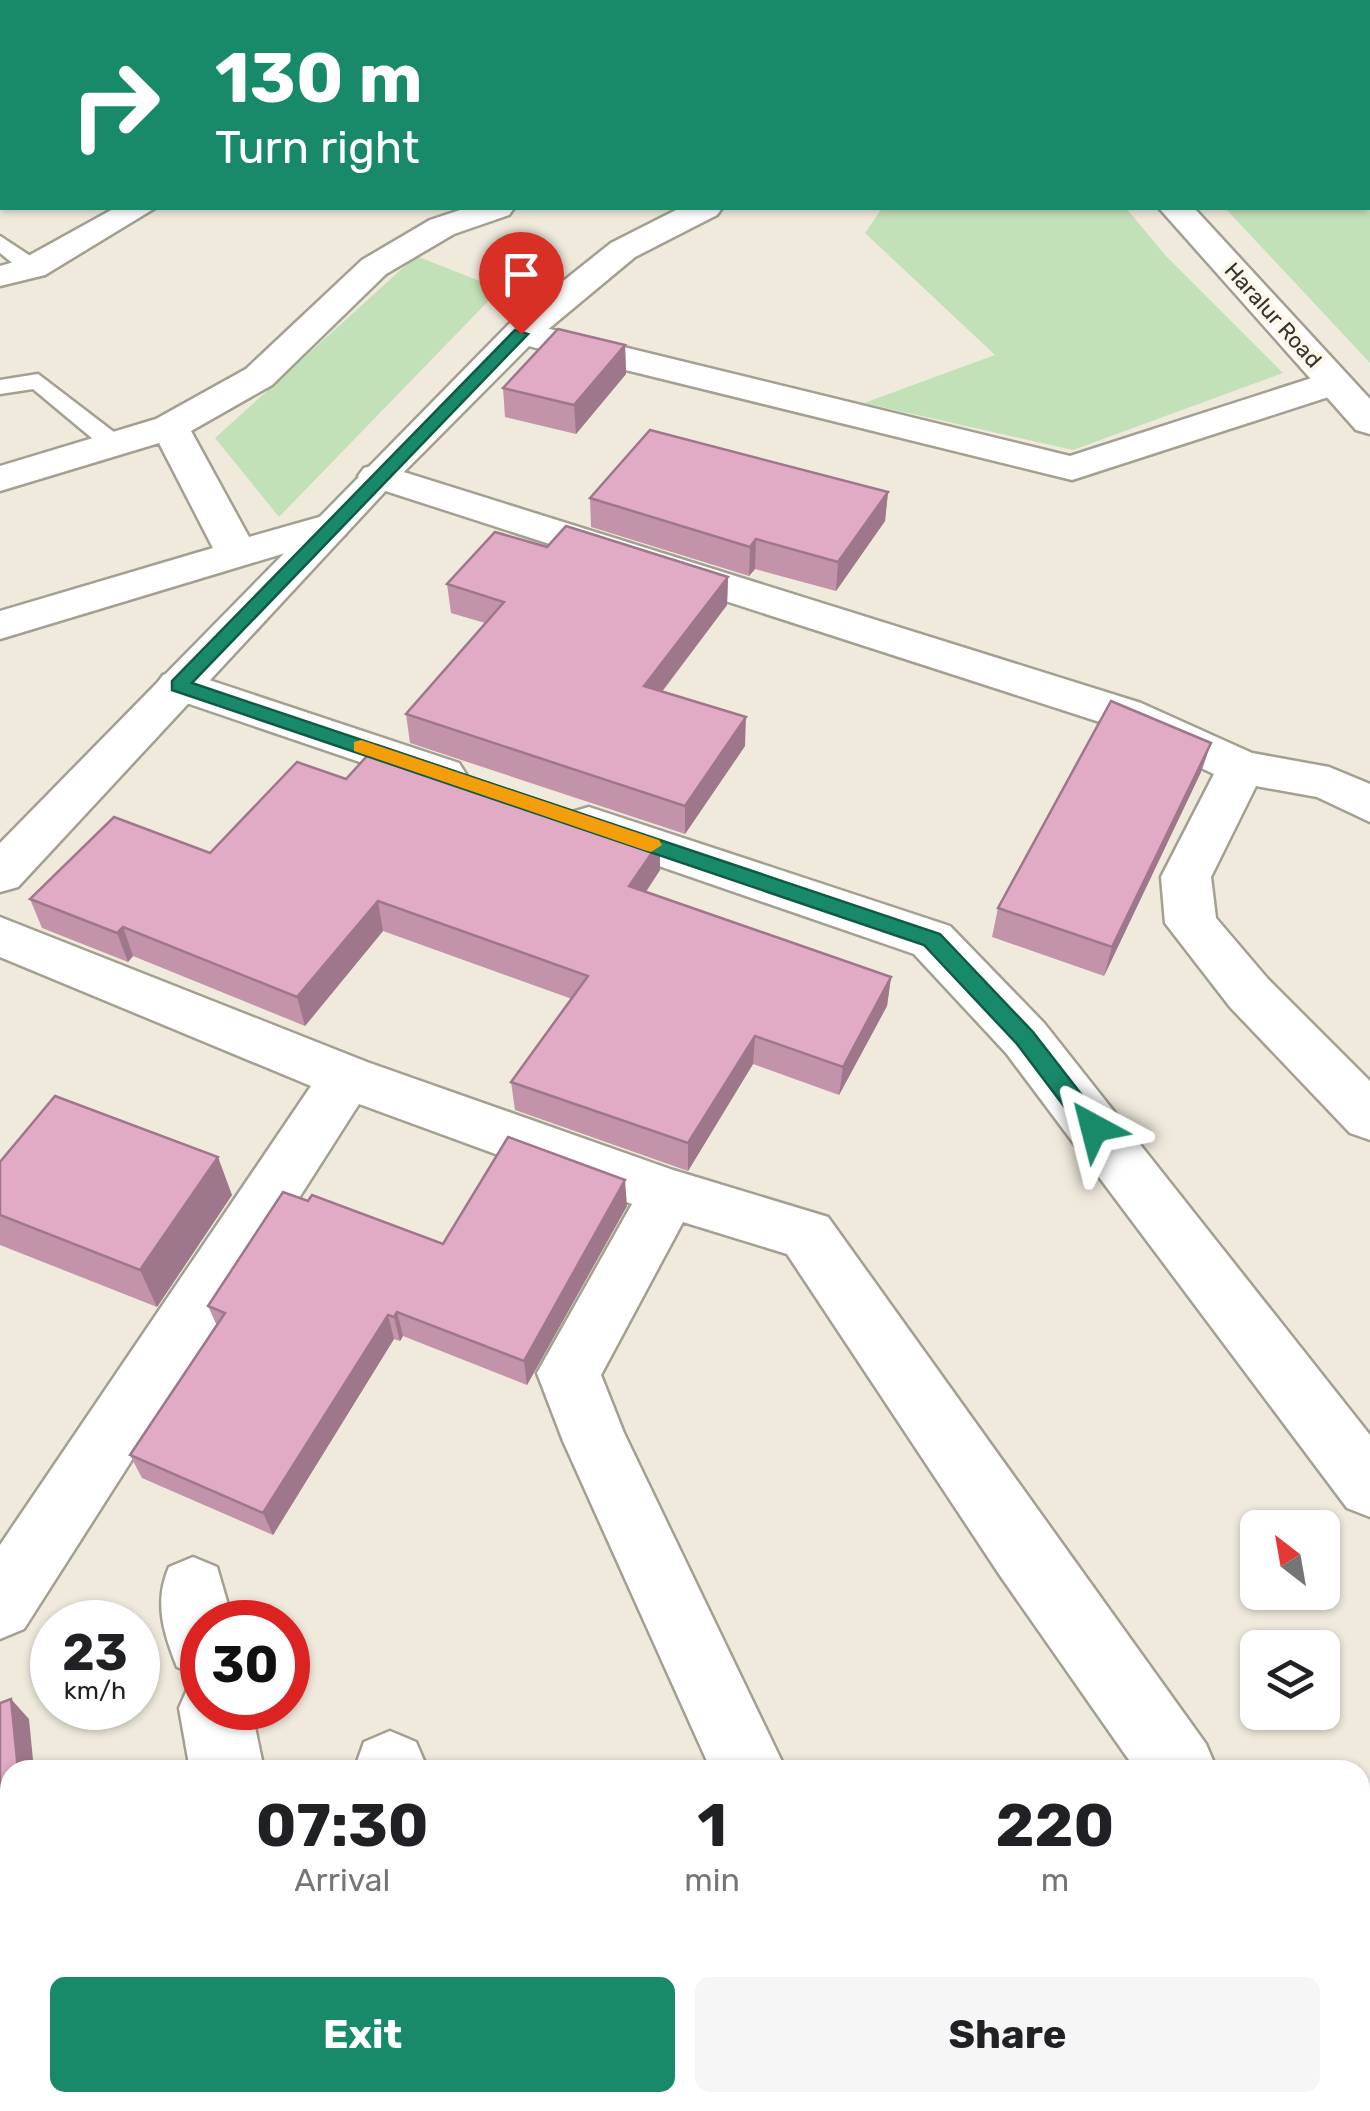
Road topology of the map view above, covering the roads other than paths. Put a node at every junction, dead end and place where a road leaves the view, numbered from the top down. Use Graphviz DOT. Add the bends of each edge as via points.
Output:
graph roads {
  1 [pos="132,210"];
  2 [pos="491,210"];
  3 [pos="702,210"];
  4 [pos="1178,210"];
  5 [pos="8,255"];
  6 [pos="521,334"];
  7 [pos="1334,382"];
  8 [pos="0,386"];
  9 [pos="1370,422"];
  10 [pos="170,428"];
  11 [pos="114,444"];
  12 [pos="378,476"];
  13 [pos="0,479"];
  14 [pos="330,526"];
  15 [pos="236,551"];
  16 [pos="0,626"];
  17 [pos="179,686"];
  18 [pos="1240,767"];
  19 [pos="480,787"];
  20 [pos="1370,805"];
  21 [pos="556,812"];
  22 [pos="0,874"];
  23 [pos="0,936"];
  24 [pos="347,1077"];
  25 [pos="1370,1117"];
  26 [pos="669,1192"];
  27 [pos="1370,1486"];
  28 [pos="0,1605"];
  29 [pos="219,1730"];
  30 [pos="224,1760"];
  31 [pos="743,1760"];
  32 [pos="1173,1760"];
  1 -- 5 [label="street"];
  2 -- 10 [label="street" via="442,227 374,267 259,377"];
  3 -- 6 [label="street" via="623,250"];
  4 -- 7 [label="street, Haralur Road"];
  6 -- 7 [label="street" via="1072,468"];
  6 -- 12 [label="street"];
  7 -- 9 [label="street, Haralur Road"];
  8 -- 11 [label="lane" via="38,381"];
  10 -- 11 [label="street"];
  10 -- 15 [label="street"];
  11 -- 13 [label="street"];
  12 -- 14 [label="street"];
  12 -- 18 [label="street" via="1125,714"];
  14 -- 15 [label="street"];
  14 -- 17 [label="street"];
  15 -- 16 [label="street"];
  17 -- 19 [label="street"];
  17 -- 22 [label="street"];
  18 -- 20 [label="street" via="1328,783"];
  18 -- 25 [label="street" via="1186,877 1191,923"];
  21 -- 27 [label="street" via="932,940 1025,1038"];
  23 -- 24 [label="street"];
  24 -- 26 [label="street"];
  24 -- 28 [label="street"];
  26 -- 31 [label="street" via="569,1373"];
  26 -- 32 [label="street" via="807,1235"];
  29 -- 30 [label="street"];
}
